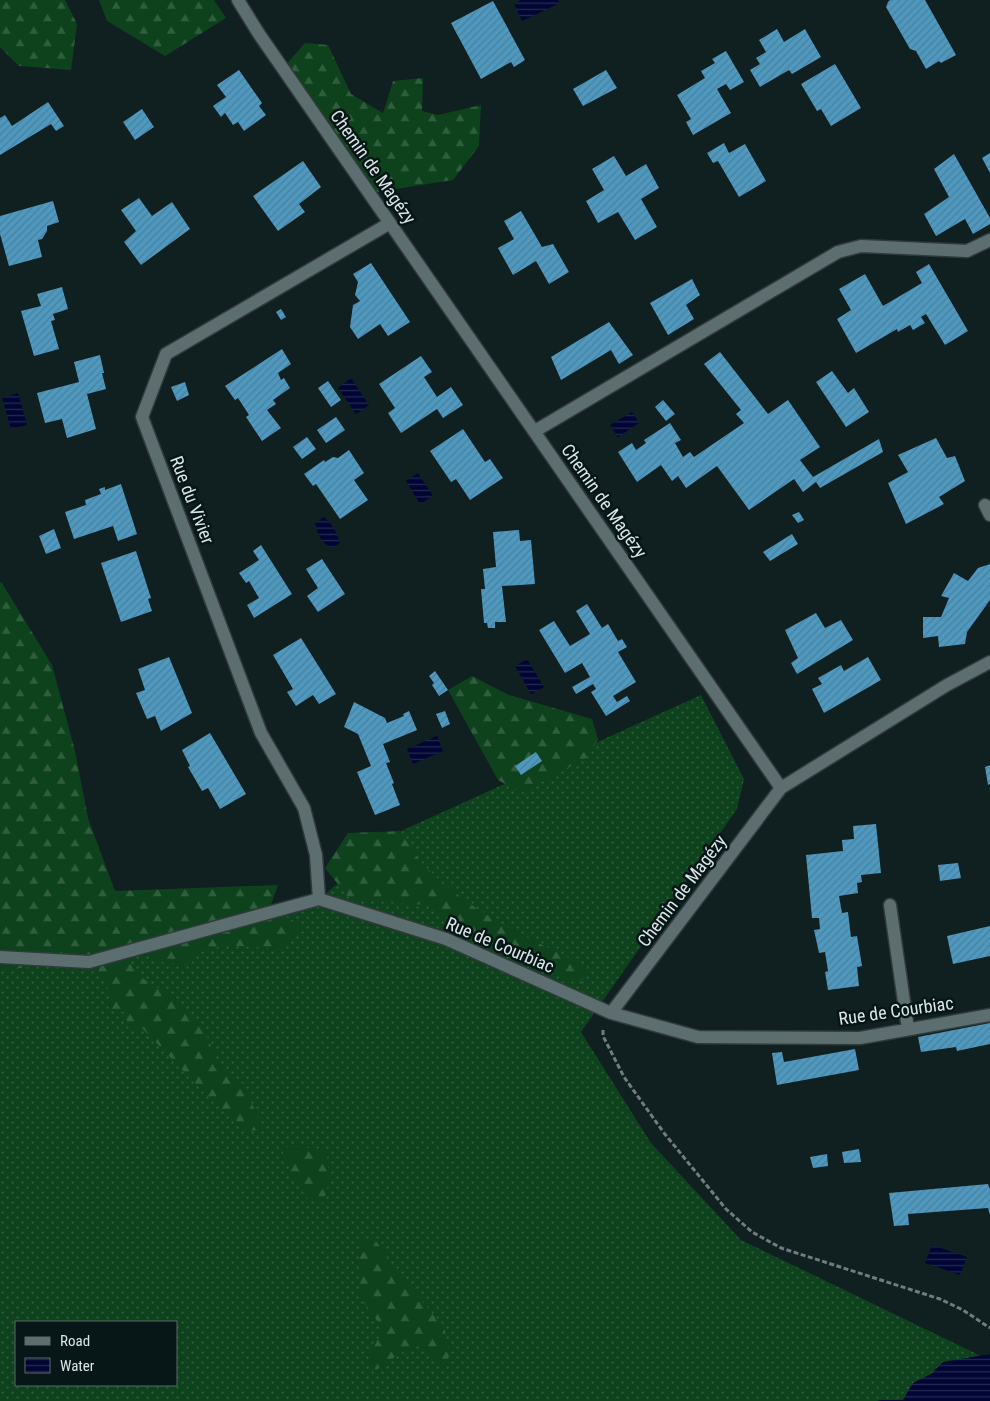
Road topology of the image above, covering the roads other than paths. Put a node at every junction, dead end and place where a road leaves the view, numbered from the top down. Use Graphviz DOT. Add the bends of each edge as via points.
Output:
graph roads {
  1 [pos="238,0"];
  2 [pos="390,223"];
  3 [pos="990,240"];
  4 [pos="534,431"];
  5 [pos="990,662"];
  6 [pos="782,788"];
  7 [pos="319,899"];
  8 [pos="890,904"];
  9 [pos="0,957"];
  10 [pos="606,1011"];
  11 [pos="990,1015"];
  12 [pos="908,1029"];
  1 -- 2 [label="street, Chemin de Magézy"];
  2 -- 4 [label="street, Chemin de Magézy"];
  2 -- 7 [label="street, Rue du Vivier" via="166,354 142,417 260,734 304,808 316,856"];
  3 -- 4 [label="street" via="967,251 861,246 838,252"];
  4 -- 6 [label="street, Chemin de Magézy"];
  5 -- 6 [label="street" via="947,684"];
  6 -- 10 [label="street, Chemin de Magézy"];
  7 -- 9 [label="street" via="88,962"];
  7 -- 10 [label="street, Rue de Courbiac" via="446,939"];
  8 -- 12 [label="street"];
  10 -- 12 [label="street, Rue de Courbiac" via="698,1037 860,1038"];
  11 -- 12 [label="street, Rue de Courbiac"];
}
